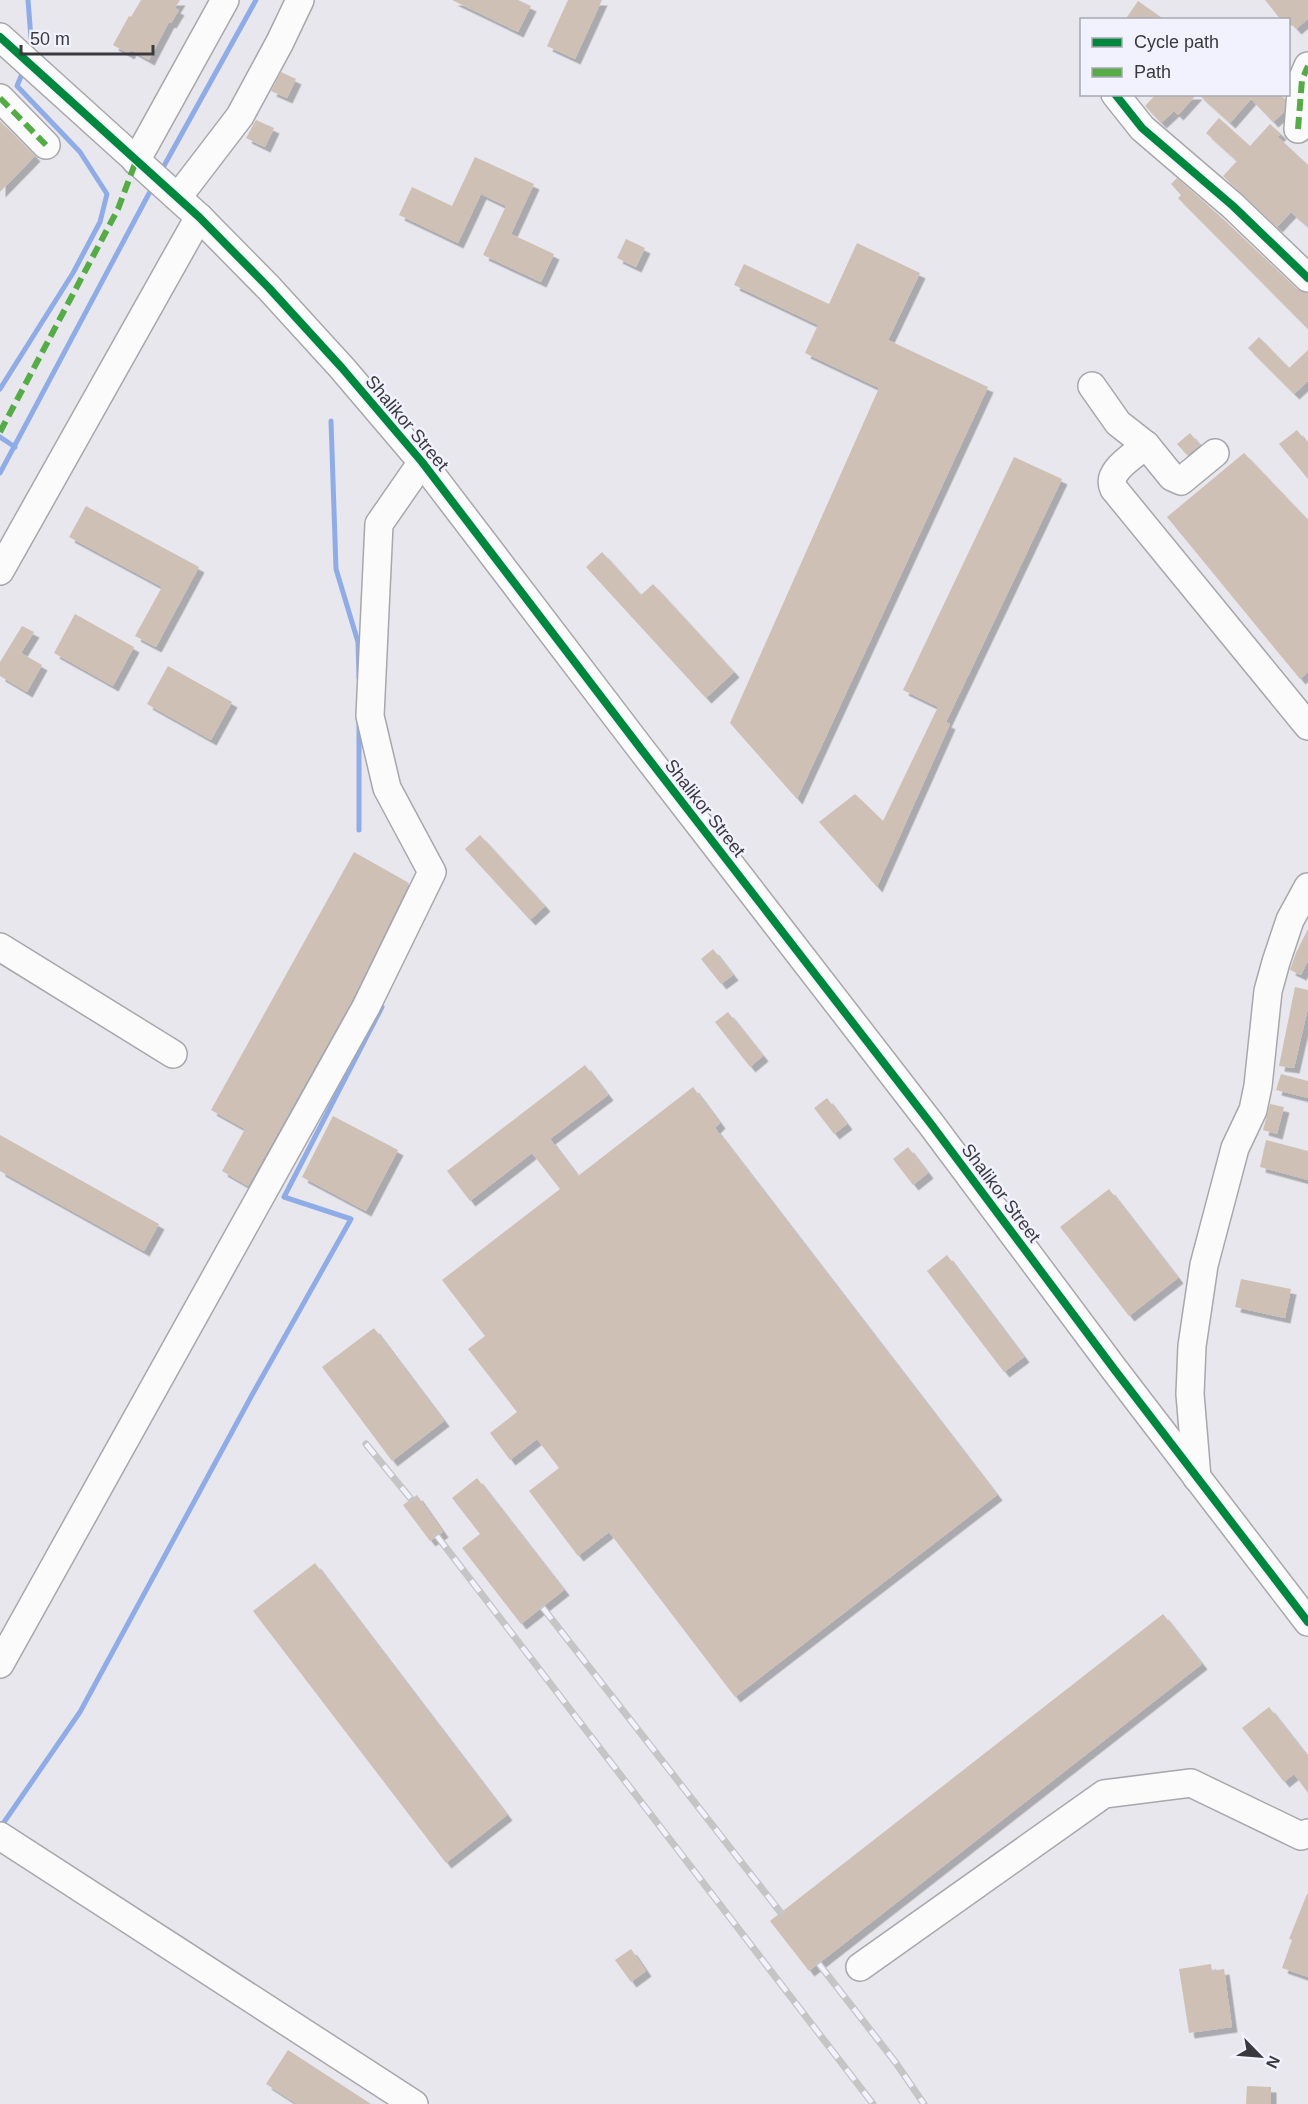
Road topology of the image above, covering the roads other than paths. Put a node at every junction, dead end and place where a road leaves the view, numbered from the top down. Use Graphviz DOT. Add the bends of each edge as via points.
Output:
graph roads {
  1 [pos="225,0"];
  2 [pos="300,0"];
  3 [pos="0,37"];
  4 [pos="1308,66"];
  5 [pos="1117,96"];
  6 [pos="0,98"];
  7 [pos="1298,129"];
  8 [pos="46,145"];
  9 [pos="157,179"];
  10 [pos="199,217"];
  11 [pos="1308,278"];
  12 [pos="1092,386"];
  13 [pos="1146,446"];
  14 [pos="1215,453"];
  15 [pos="422,462"];
  16 [pos="0,571"];
  17 [pos="1308,726"];
  18 [pos="1308,888"];
  19 [pos="0,947"];
  20 [pos="172,1054"];
  21 [pos="1197,1478"];
  22 [pos="1307,1619"];
  23 [pos="0,1664"];
  24 [pos="1308,1833"];
  25 [pos="0,1836"];
  26 [pos="860,1967"];
  27 [pos="414,2104"];
  1 -- 9 [label="street"];
  2 -- 9 [label="street" via="240,116"];
  3 -- 9 [label="street, Shаlikor Street"];
  4 -- 7 [label="street" via="1302,80"];
  5 -- 11 [label="street" via="1142,128"];
  6 -- 8 [label="street"];
  9 -- 10 [label="street, Shаlikor Street"];
  10 -- 15 [label="street, Shаlikor Street" via="342,368"];
  10 -- 16 [label="street"];
  12 -- 13 [label="street" via="1118,423"];
  13 -- 14 [label="street" via="1172,477 1181,481"];
  13 -- 17 [label="street" via="1113,475 1114,489"];
  15 -- 21 [label="street, Shаlikor Street" via="924,1115"];
  15 -- 23 [label="street" via="380,524 370,716 387,788 432,872 366,1007"];
  18 -- 21 [label="street" via="1290,920 1268,991 1258,1086 1235,1148 1204,1265 1192,1346 1190,1394"];
  19 -- 20 [label="street"];
  21 -- 22 [label="street, Shаlikor Street"];
  24 -- 26 [label="street" via="1301,1836 1191,1783 1104,1794"];
  25 -- 27 [label="street"];
}
